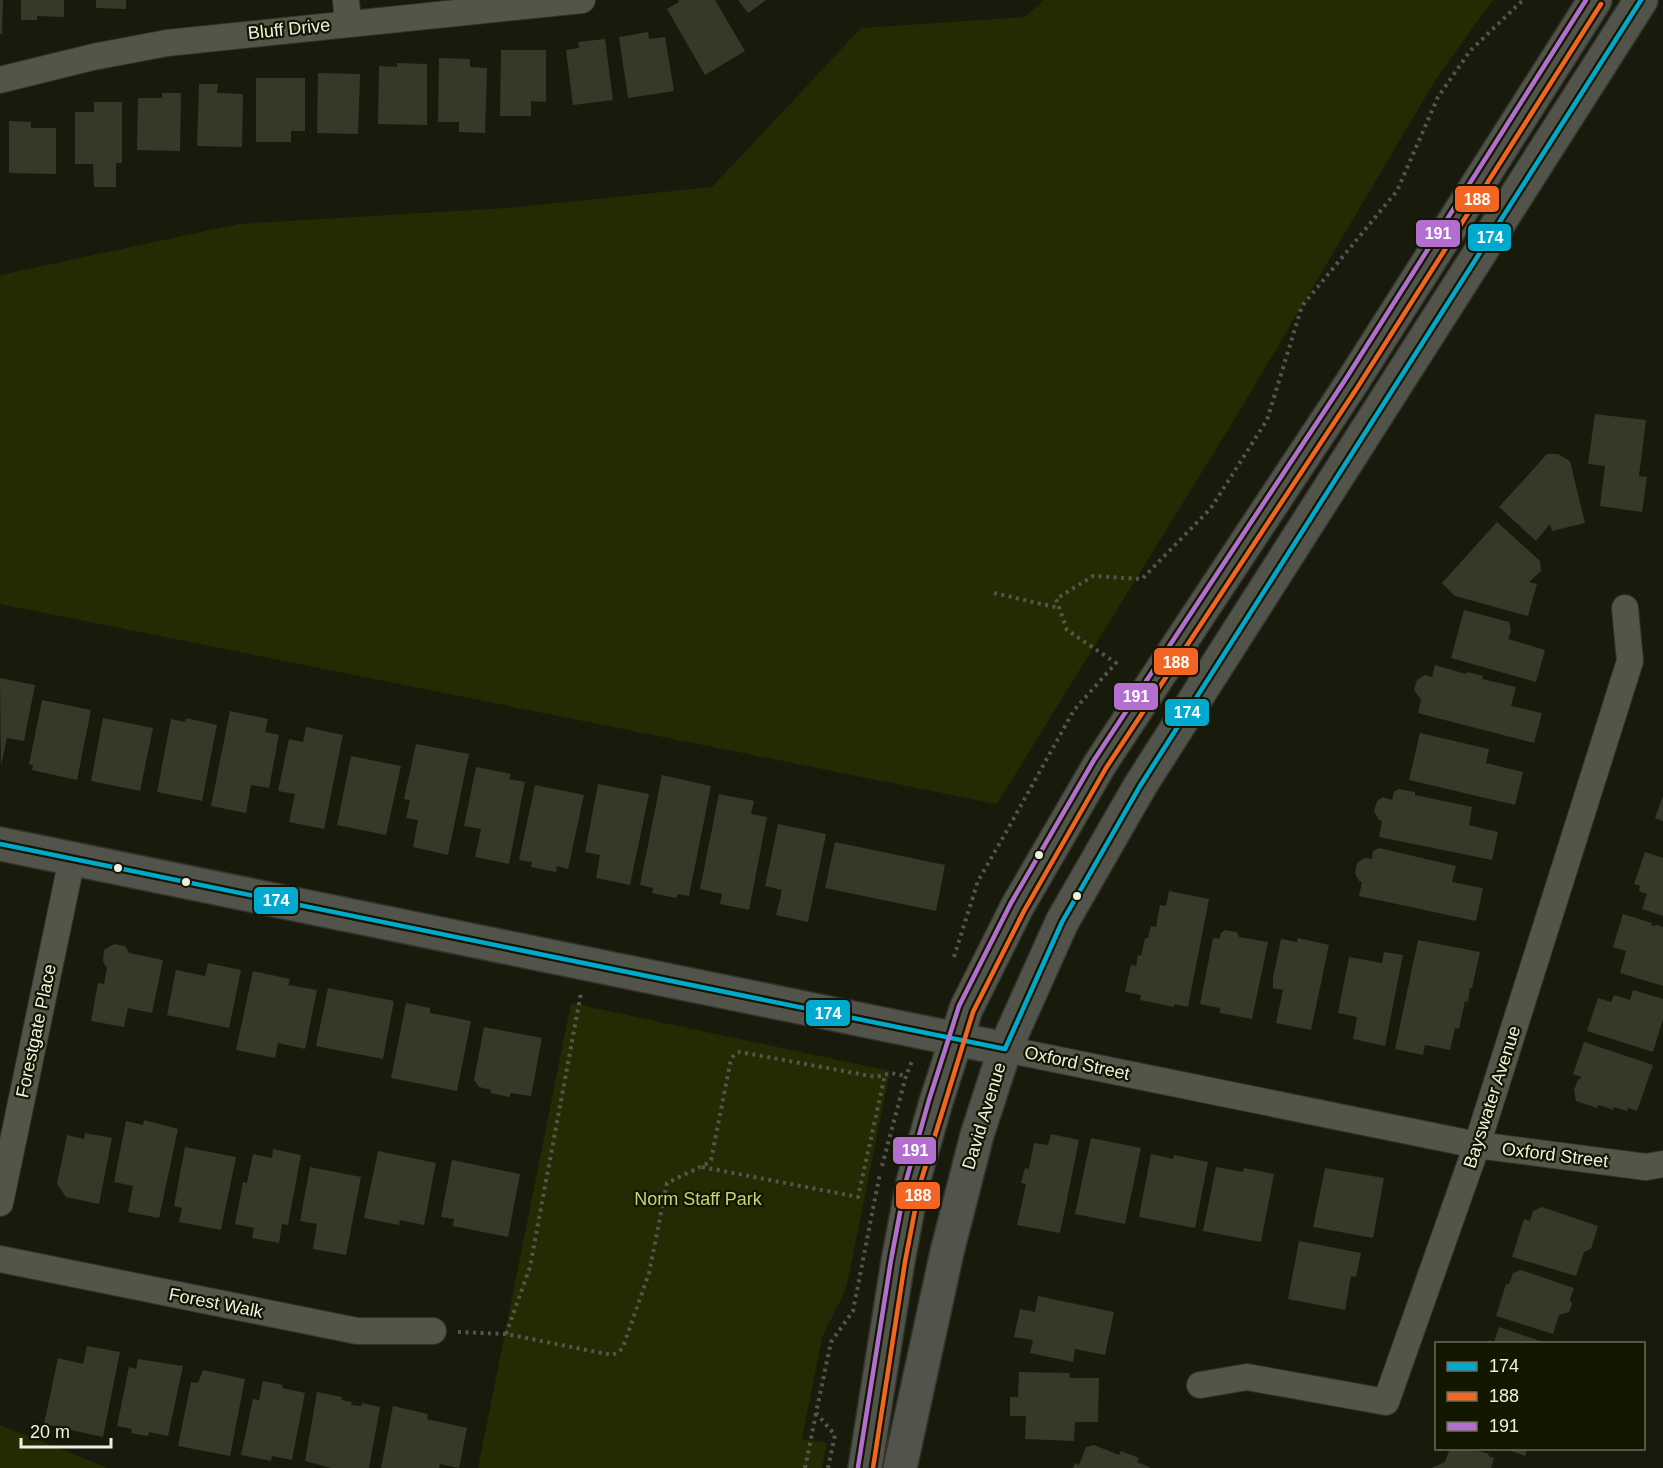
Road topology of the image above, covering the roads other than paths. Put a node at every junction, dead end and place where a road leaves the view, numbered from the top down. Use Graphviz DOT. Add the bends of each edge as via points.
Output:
graph roads {
  1 [pos="582,0"];
  2 [pos="1595,0"];
  3 [pos="1641,0"];
  4 [pos="347,12"];
  5 [pos="0,80"];
  6 [pos="1625,608"];
  7 [pos="0,844"];
  8 [pos="72,859"];
  9 [pos="957,1038"];
  10 [pos="1005,1049"];
  11 [pos="1478,1144"];
  12 [pos="1663,1164"];
  13 [pos="0,1203"];
  14 [pos="0,1259"];
  15 [pos="434,1331"];
  16 [pos="1200,1385"];
  17 [pos="868,1453"];
  18 [pos="902,1456"];
  1 -- 4 [label="street, Bluff Drive"];
  2 -- 9 [label="main road" via="1351,384 1100,764 1017,907 966,1009"];
  3 -- 10 [label="main road, David Avenue" via="1140,786 1062,922"];
  4 -- 5 [label="street, Bluff Drive" via="93,57"];
  6 -- 11 [label="street, Bayswater Avenue" via="1630,661"];
  7 -- 8 [label="main road, Oxford Street"];
  8 -- 9 [label="main road, Oxford Street"];
  8 -- 13 [label="street, Forestgate Place"];
  9 -- 10 [label="main road, Oxford Street"];
  9 -- 17 [label="main road" via="913,1182"];
  10 -- 11 [label="street, Oxford Street"];
  10 -- 18 [label="main road, David Avenue" via="966,1172"];
  11 -- 12 [label="street, Oxford Street" via="1646,1167"];
  11 -- 16 [label="street, Bayswater Avenue" via="1386,1401 1247,1377"];
  14 -- 15 [label="street, Forest Walk" via="357,1331"];
}
